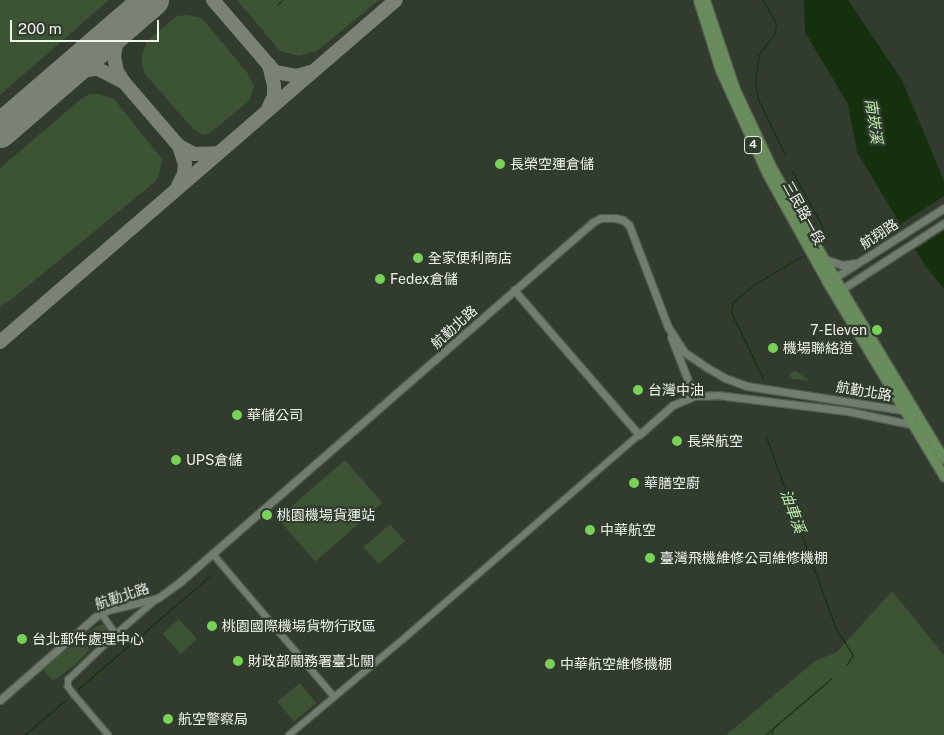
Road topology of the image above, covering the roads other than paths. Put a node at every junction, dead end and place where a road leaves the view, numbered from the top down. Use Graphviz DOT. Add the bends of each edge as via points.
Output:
graph roads {
  1 [pos="698,0"];
  2 [pos="705,0"];
  3 [pos="944,208"];
  4 [pos="944,223"];
  5 [pos="823,259"];
  6 [pos="861,260"];
  7 [pos="831,280"];
  8 [pos="514,290"];
  9 [pos="838,292"];
  10 [pos="668,328"];
  11 [pos="694,396"];
  12 [pos="904,410"];
  13 [pos="915,412"];
  14 [pos="913,425"];
  15 [pos="924,427"];
  16 [pos="638,435"];
  17 [pos="944,459"];
  18 [pos="944,477"];
  19 [pos="212,554"];
  20 [pos="158,598"];
  21 [pos="102,614"];
  22 [pos="116,634"];
  23 [pos="334,696"];
  24 [pos="0,700"];
  25 [pos="108,735"];
  26 [pos="289,735"];
  1 -- 7 [label="main road, 三民路一段 / 4" via="715,54 767,174"];
  2 -- 5 [label="main road, 三民路一段 / 4" via="753,131"];
  3 -- 6 [label="street, 航翔路"];
  4 -- 9 [label="street, 航翔路"];
  5 -- 6 [label="street" via="842,265"];
  5 -- 7 [label="main road, 三民路一段 / 4"];
  6 -- 7 [label="street, 航翔路"];
  7 -- 9 [label="main road, 三民路一段 / 4"];
  8 -- 10 [label="street, 航勤北路" via="594,222 615,218 623,220 633,233"];
  8 -- 16 [label="street"];
  8 -- 19 [label="street, 航勤北路"];
  9 -- 12 [label="main road, 三民路一段 / 4"];
  9 -- 13 [label="main road, 三民路一段 / 4"];
  10 -- 11 [label="street"];
  10 -- 12 [label="street, 航勤北路" via="684,352 725,378 747,386"];
  11 -- 14 [label="street" via="716,395 847,411"];
  11 -- 16 [label="street" via="673,405"];
  12 -- 13 [label="street, 航勤北路"];
  12 -- 14 [label="main road, 三民路一段 / 4"];
  13 -- 15 [label="main road, 4"];
  14 -- 15 [label="street"];
  14 -- 18 [label="main road, 4"];
  15 -- 17 [label="main road, 4"];
  16 -- 23 [label="street"];
  19 -- 20 [label="street, 航勤北路"];
  19 -- 23 [label="street"];
  20 -- 21 [label="street, 航勤北路"];
  20 -- 22 [label="street"];
  21 -- 22 [label="street"];
  21 -- 24 [label="street, 航勤北路"];
  22 -- 25 [label="street" via="68,680 68,687"];
  23 -- 26 [label="street"];
}
